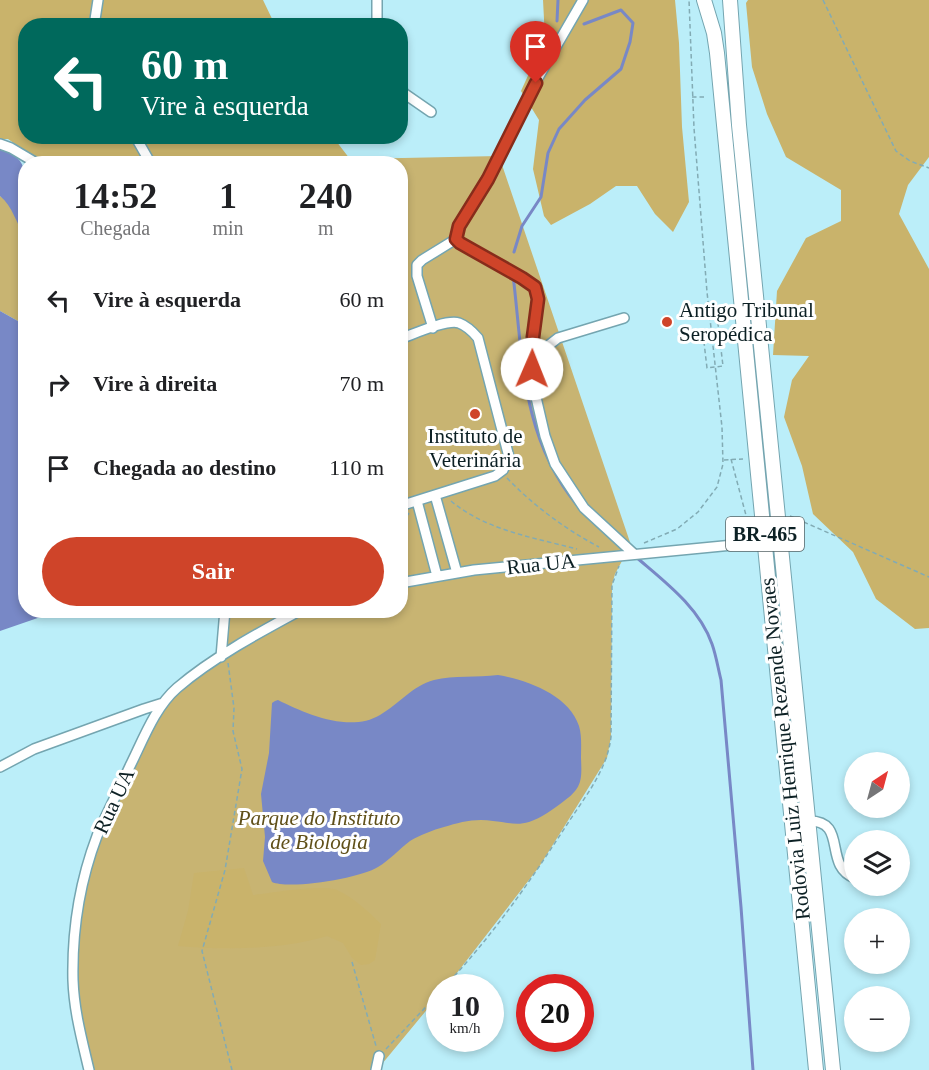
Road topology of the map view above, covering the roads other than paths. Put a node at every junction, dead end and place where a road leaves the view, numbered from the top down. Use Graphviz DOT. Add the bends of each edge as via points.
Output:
graph roads {
  1 [pos="98,0"];
  2 [pos="377,0"];
  3 [pos="583,0"];
  4 [pos="704,0"];
  5 [pos="730,0"];
  6 [pos="95,18"];
  7 [pos="377,18"];
  8 [pos="408,96"];
  9 [pos="431,112"];
  10 [pos="0,144"];
  11 [pos="24,156"];
  12 [pos="456,239"];
  13 [pos="624,318"];
  14 [pos="433,328"];
  15 [pos="408,336"];
  16 [pos="531,358"];
  17 [pos="438,494"];
  18 [pos="417,501"];
  19 [pos="408,504"];
  20 [pos="765,542"];
  21 [pos="634,554"];
  22 [pos="457,573"];
  23 [pos="437,576"];
  24 [pos="408,581"];
  25 [pos="225,618"];
  26 [pos="287,618"];
  27 [pos="224,655"];
  28 [pos="163,704"];
  29 [pos="0,767"];
  30 [pos="808,821"];
  31 [pos="844,871"];
  32 [pos="379,1056"];
  33 [pos="89,1070"];
  34 [pos="376,1070"];
  35 [pos="816,1070"];
  36 [pos="832,1070"];
  1 -- 6 [label="lane"];
  2 -- 7 [label="lane"];
  3 -- 12 [label="lane" via="459,226"];
  4 -- 20 [label="highway, Rodovia Luiz Henrique Rezende Novaes / BR-465" via="717,53"];
  5 -- 30 [label="highway, Rodovia Luiz Henrique Rezende Novaes / BR-465"];
  8 -- 9 [label="lane"];
  10 -- 11 [label="lane"];
  12 -- 14 [label="lane" via="417,266"];
  12 -- 16 [label="lane" via="535,287 538,299"];
  13 -- 16 [label="lane" via="558,338"];
  14 -- 15 [label="lane"];
  14 -- 17 [label="lane" via="446,323 461,324 478,338 508,454 502,472"];
  16 -- 21 [label="lane" via="539,417 555,464 584,508"];
  17 -- 18 [label="lane"];
  17 -- 22 [label="lane"];
  18 -- 19 [label="lane"];
  18 -- 23 [label="lane"];
  20 -- 21 [label="lane, Rua UA"];
  20 -- 35 [label="highway, Rodovia Luiz Henrique Rezende Novaes / BR-465"];
  21 -- 22 [label="lane, Rua UA"];
  22 -- 23 [label="lane, Rua UA"];
  23 -- 24 [label="lane, Rua UA"];
  25 -- 27 [label="lane"];
  26 -- 27 [label="lane, Rua UA"];
  27 -- 28 [label="lane, Rua UA" via="176,689"];
  28 -- 29 [label="lane" via="34,749"];
  28 -- 33 [label="lane, Rua UA" via="109,807 83,884 76,926 74,980"];
  30 -- 31 [label="lane" via="821,822 829,829"];
  30 -- 36 [label="highway, Rodovia Luiz Henrique Rezende Novaes / BR-465"];
  32 -- 34 [label="lane"];
}
